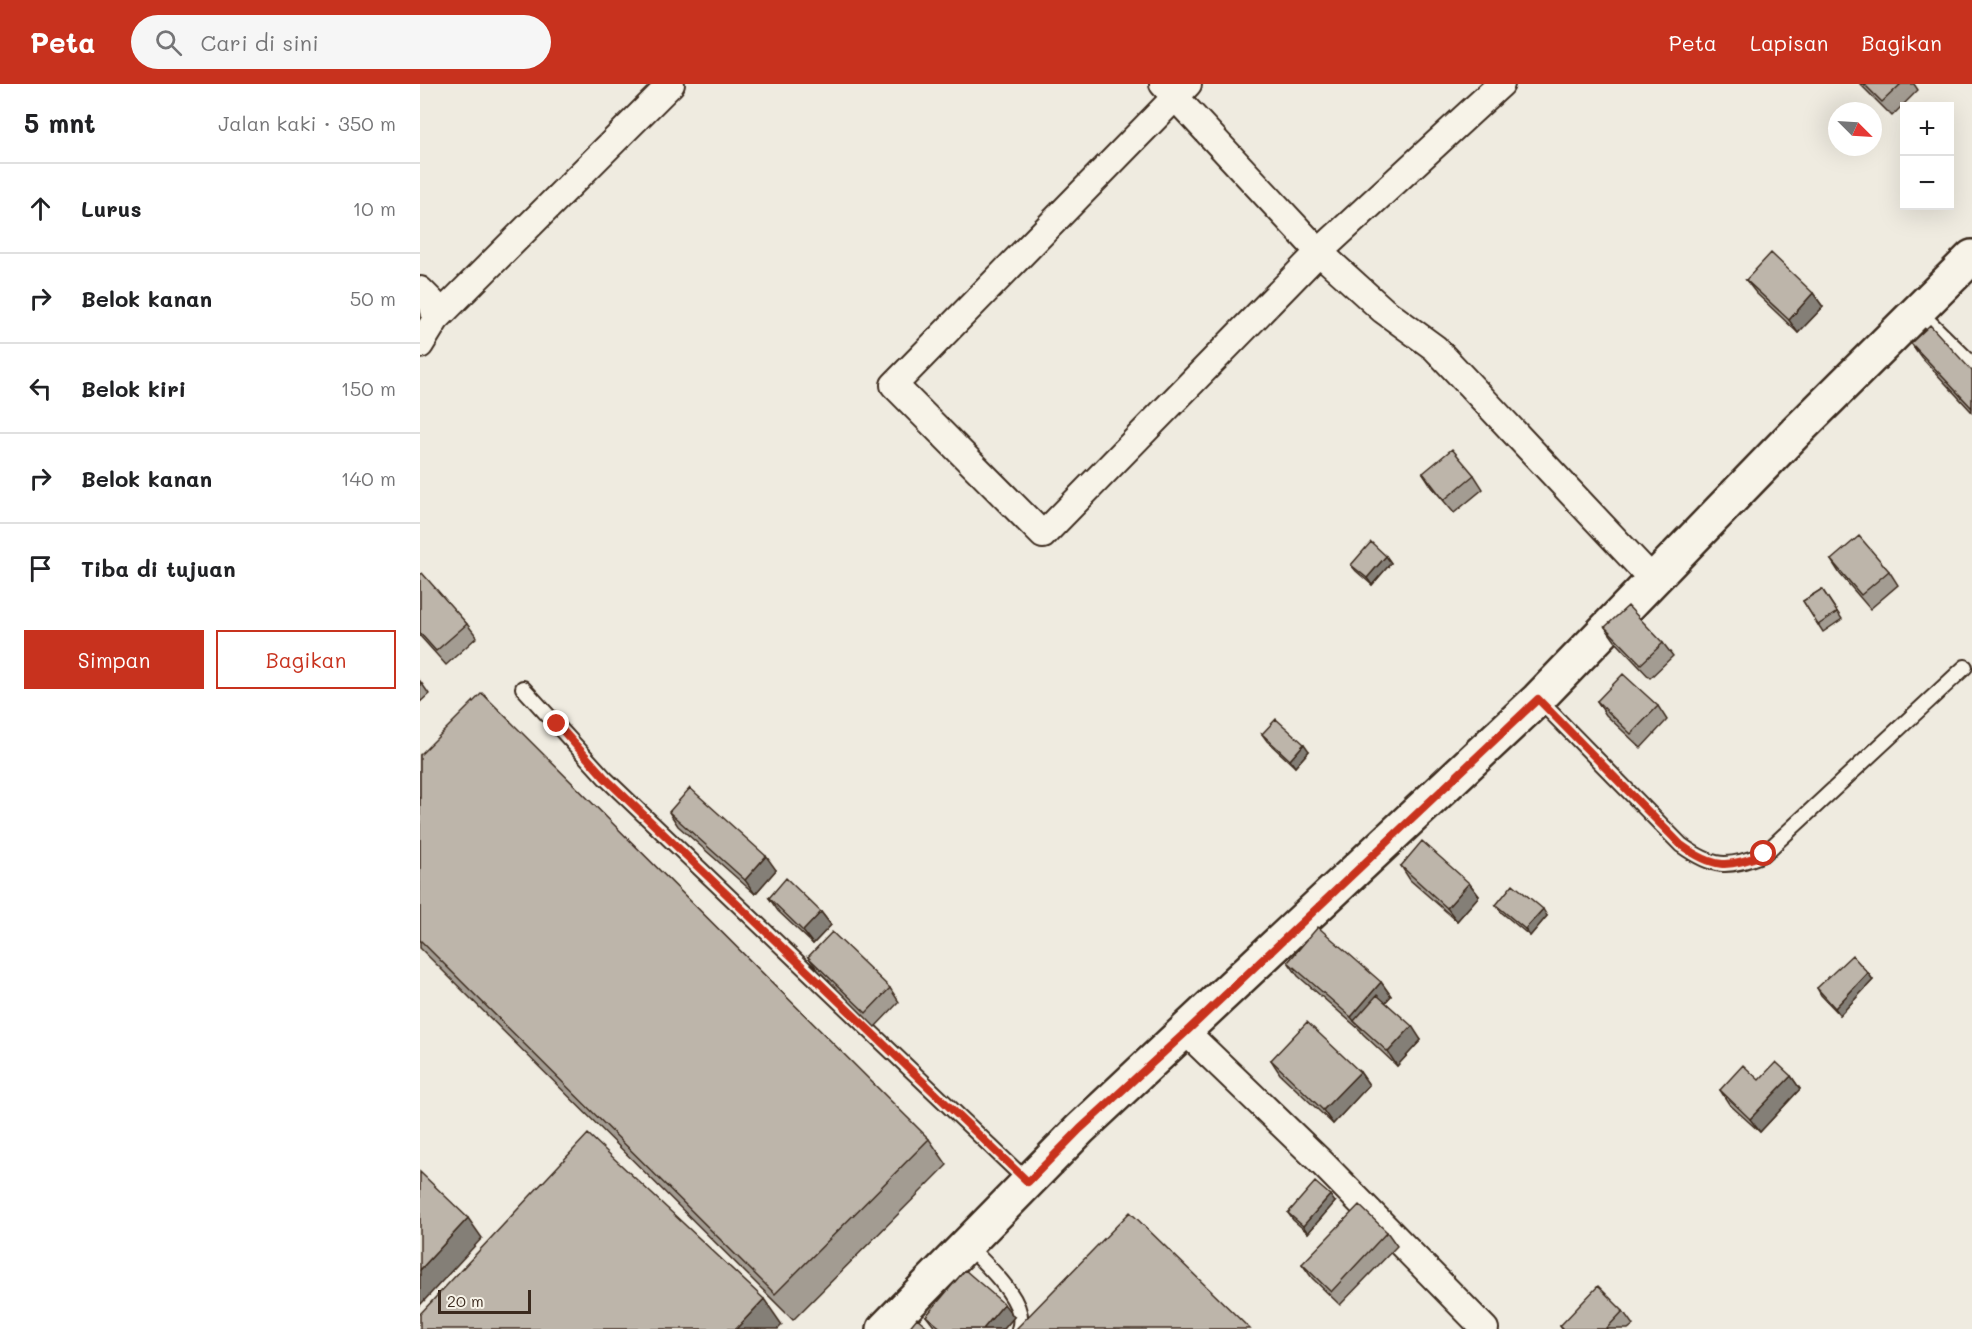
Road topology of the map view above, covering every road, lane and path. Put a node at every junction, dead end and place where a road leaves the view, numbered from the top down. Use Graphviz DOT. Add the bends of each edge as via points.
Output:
graph roads {
  1 [pos="671,84"];
  2 [pos="1501,84"];
  3 [pos="1176,88"];
  4 [pos="1319,252"];
  5 [pos="1972,257"];
  6 [pos="420,290"];
  7 [pos="1918,311"];
  8 [pos="436,319"];
  9 [pos="420,345"];
  10 [pos="1972,364"];
  11 [pos="1653,580"];
  12 [pos="1965,667"];
  13 [pos="523,688"];
  14 [pos="1538,699"];
  15 [pos="1186,1032"];
  16 [pos="1028,1182"];
  17 [pos="967,1245"];
  18 [pos="884,1329"];
  19 [pos="1019,1329"];
  20 [pos="1485,1329"];
  1 -- 8 [label="street"];
  2 -- 4 [label="street"];
  3 -- 4 [label="street"];
  3 -- 4 [label="street" via="894,385 1043,535"];
  4 -- 11 [label="street" via="1383,310 1436,348"];
  5 -- 7 [label="street"];
  6 -- 8 [label="street" via="432,302"];
  7 -- 10 [label="lane"];
  7 -- 11 [label="street"];
  8 -- 9 [label="street"];
  11 -- 14 [label="street"];
  12 -- 14 [label="lane" via="1764,854 1740,864 1704,861 1681,845"];
  13 -- 16 [label="lane" via="605,778"];
  14 -- 15 [label="street"];
  15 -- 16 [label="street"];
  15 -- 20 [label="street"];
  16 -- 17 [label="street"];
  17 -- 18 [label="street"];
  17 -- 19 [label="lane" via="1014,1298 1021,1311"];
}
